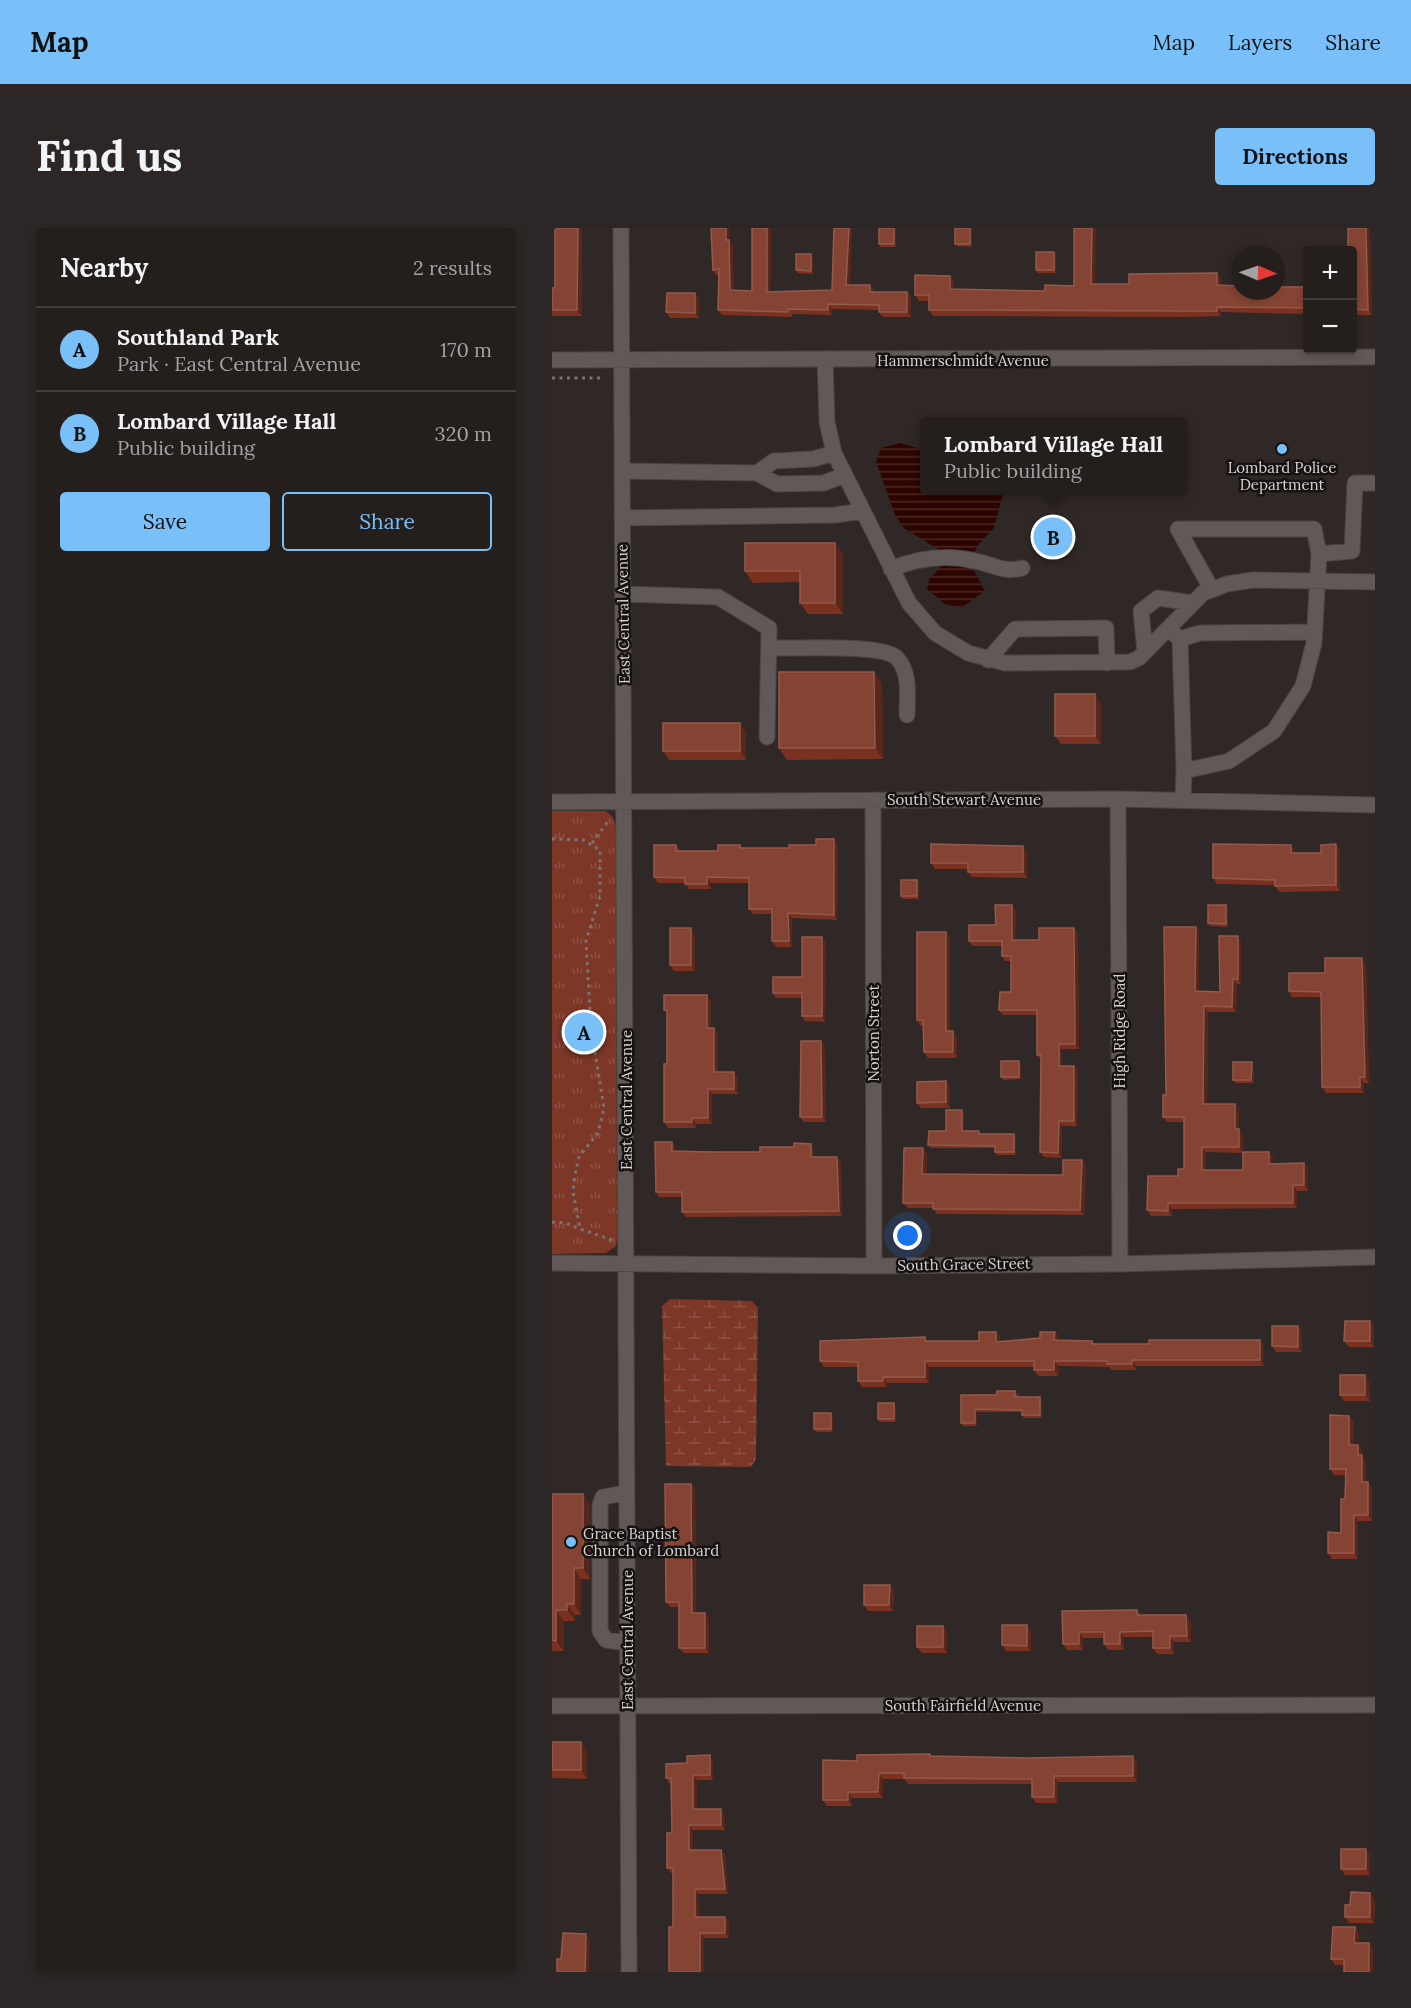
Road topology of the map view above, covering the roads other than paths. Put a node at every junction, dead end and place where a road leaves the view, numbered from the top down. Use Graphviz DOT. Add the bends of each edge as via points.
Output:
graph roads {
  1 [pos="621,228"];
  2 [pos="1375,357"];
  3 [pos="825,359"];
  4 [pos="552,360"];
  5 [pos="622,360"];
  6 [pos="834,453"];
  7 [pos="622,471"];
  8 [pos="757,473"];
  9 [pos="844,475"];
  10 [pos="1375,483"];
  11 [pos="862,511"];
  12 [pos="622,518"];
  13 [pos="1319,554"];
  14 [pos="1022,568"];
  15 [pos="891,569"];
  16 [pos="1318,580"];
  17 [pos="1375,582"];
  18 [pos="1212,590"];
  19 [pos="623,594"];
  20 [pos="1193,603"];
  21 [pos="1314,632"];
  22 [pos="1174,634"];
  23 [pos="769,648"];
  24 [pos="1145,652"];
  25 [pos="988,660"];
  26 [pos="1107,663"];
  27 [pos="907,715"];
  28 [pos="767,737"];
  29 [pos="1184,771"];
  30 [pos="1118,799"];
  31 [pos="873,800"];
  32 [pos="1183,800"];
  33 [pos="552,802"];
  34 [pos="1375,805"];
  35 [pos="625,808"];
  36 [pos="1375,1257"];
  37 [pos="552,1263"];
  38 [pos="626,1263"];
  39 [pos="1120,1264"];
  40 [pos="874,1266"];
  41 [pos="627,1492"];
  42 [pos="627,1643"];
  43 [pos="1375,1705"];
  44 [pos="552,1706"];
  45 [pos="627,1706"];
  46 [pos="629,1972"];
  1 -- 5 [label="street, East Central Avenue"];
  2 -- 3 [label="street, Hammerschmidt Avenue"];
  3 -- 5 [label="street, Hammerschmidt Avenue"];
  3 -- 6 [label="street" via="827,422"];
  4 -- 5 [label="street, Hammerschmidt Avenue"];
  5 -- 7 [label="street, East Central Avenue"];
  6 -- 8 [label="street" via="813,459 774,461"];
  6 -- 9 [label="street"];
  7 -- 8 [label="street"];
  7 -- 12 [label="street, East Central Avenue"];
  8 -- 9 [label="street" via="777,484 824,483"];
  9 -- 11 [label="street"];
  10 -- 13 [label="street" via="1355,483 1352,551"];
  11 -- 12 [label="street" via="835,515"];
  11 -- 15 [label="street"];
  12 -- 19 [label="street, East Central Avenue"];
  13 -- 16 [label="street"];
  13 -- 18 [label="street" via="1314,529 1178,529"];
  14 -- 15 [label="street" via="925,557"];
  15 -- 25 [label="street" via="909,603 934,633"];
  16 -- 17 [label="street"];
  16 -- 18 [label="street" via="1253,580"];
  16 -- 21 [label="street"];
  18 -- 20 [label="street" via="1203,592"];
  19 -- 23 [label="street" via="718,597 769,628"];
  19 -- 35 [label="street, East Central Avenue"];
  20 -- 22 [label="street"];
  20 -- 24 [label="street" via="1158,598 1141,611"];
  21 -- 22 [label="street"];
  21 -- 29 [label="street" via="1303,686 1274,731 1229,761"];
  22 -- 24 [label="street"];
  22 -- 29 [label="street"];
  23 -- 27 [label="street" via="878,649 896,657 907,678"];
  23 -- 28 [label="street"];
  24 -- 26 [label="street" via="1130,662"];
  25 -- 26 [label="street" via="1023,664"];
  25 -- 26 [label="street" via="1015,629 1106,628"];
  29 -- 32 [label="street"];
  30 -- 31 [label="street, South Stewart Avenue"];
  30 -- 32 [label="street, South Stewart Avenue"];
  30 -- 39 [label="street, High Ridge Road"];
  31 -- 35 [label="street, South Stewart Avenue"];
  31 -- 40 [label="street, Norton Street"];
  32 -- 34 [label="street, South Stewart Avenue"];
  33 -- 35 [label="street, South Stewart Avenue"];
  35 -- 38 [label="street, East Central Avenue"];
  36 -- 39 [label="street, South Grace Street"];
  37 -- 38 [label="street, South Grace Street"];
  38 -- 40 [label="street, South Grace Street"];
  38 -- 41 [label="street, East Central Avenue"];
  39 -- 40 [label="street, South Grace Street"];
  41 -- 42 [label="street, East Central Avenue"];
  41 -- 42 [label="street" via="603,1497 600,1528 600,1631 606,1640"];
  42 -- 45 [label="street, East Central Avenue"];
  43 -- 45 [label="street, South Fairfield Avenue"];
  44 -- 45 [label="street, South Fairfield Avenue"];
  45 -- 46 [label="street, East Central Avenue"];
}
